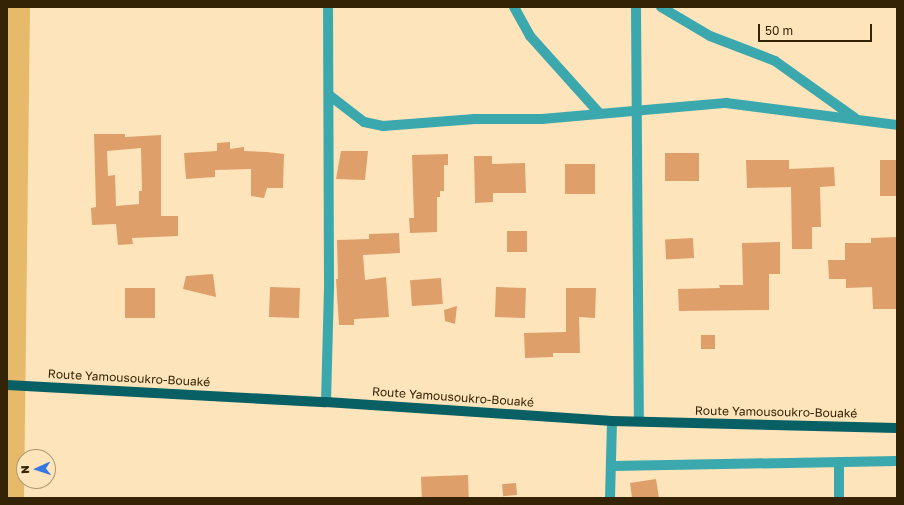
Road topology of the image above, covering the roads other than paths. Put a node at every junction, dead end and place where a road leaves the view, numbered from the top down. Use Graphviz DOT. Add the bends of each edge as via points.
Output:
graph roads {
  1 [pos="328,7"];
  2 [pos="514,7"];
  3 [pos="636,7"];
  4 [pos="661,7"];
  5 [pos="329,95"];
  6 [pos="637,112"];
  7 [pos="599,113"];
  8 [pos="857,119"];
  9 [pos="897,125"];
  10 [pos="7,385"];
  11 [pos="326,402"];
  12 [pos="612,420"];
  13 [pos="638,421"];
  14 [pos="897,428"];
  15 [pos="897,461"];
  16 [pos="839,462"];
  17 [pos="612,466"];
  18 [pos="610,498"];
  19 [pos="839,498"];
  1 -- 5 [label="street"];
  2 -- 7 [label="street" via="530,36"];
  3 -- 6 [label="street"];
  4 -- 8 [label="street" via="710,36 775,61"];
  5 -- 7 [label="street" via="364,122 383,126 475,119 542,119"];
  5 -- 11 [label="street"];
  6 -- 7 [label="street"];
  6 -- 8 [label="street" via="726,103"];
  6 -- 13 [label="street"];
  8 -- 9 [label="street"];
  10 -- 11 [label="main road, Route Yamousoukro-Bouaké"];
  11 -- 12 [label="main road, Route Yamousoukro-Bouaké"];
  12 -- 13 [label="main road, Route Yamousoukro-Bouaké"];
  12 -- 17 [label="street"];
  13 -- 14 [label="main road, Route Yamousoukro-Bouaké"];
  15 -- 16 [label="street"];
  16 -- 17 [label="street"];
  16 -- 19 [label="street"];
  17 -- 18 [label="street"];
}
